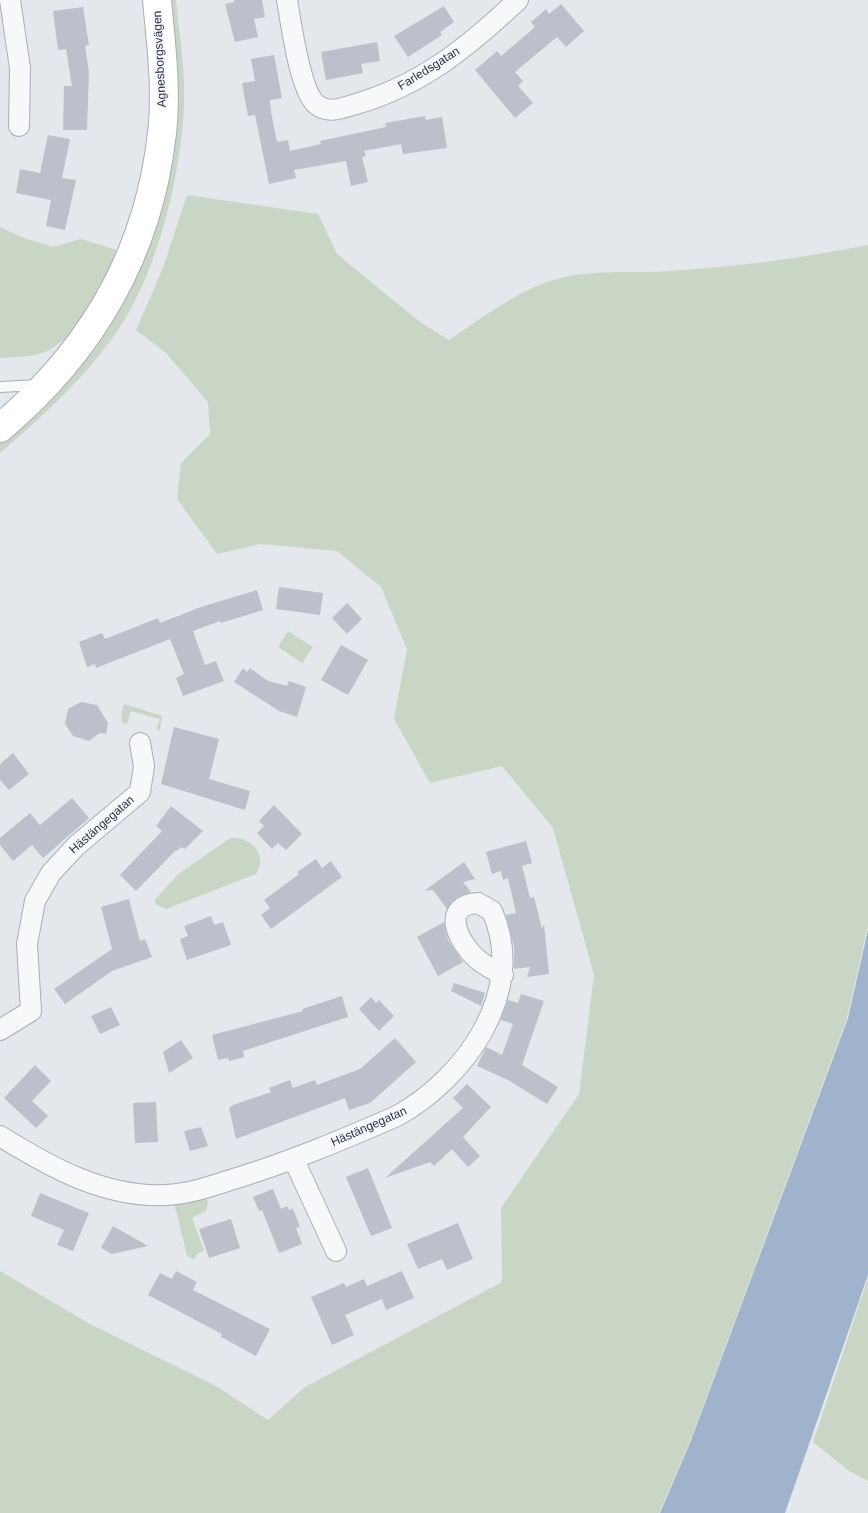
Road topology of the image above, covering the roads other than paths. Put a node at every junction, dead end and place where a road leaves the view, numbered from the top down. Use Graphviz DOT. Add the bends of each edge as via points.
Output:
graph roads {
  1 [pos="10,0"];
  2 [pos="156,0"];
  3 [pos="286,0"];
  4 [pos="518,0"];
  5 [pos="19,126"];
  6 [pos="49,383"];
  7 [pos="0,387"];
  8 [pos="0,428"];
  9 [pos="140,743"];
  10 [pos="503,975"];
  11 [pos="0,1030"];
  12 [pos="0,1136"];
  13 [pos="294,1160"];
  14 [pos="336,1251"];
  1 -- 5 [label="street" via="20,68"];
  2 -- 6 [label="street, Agnesborgsvägen" via="164,85 162,131 150,200 136,246 113,293 86,337"];
  3 -- 4 [label="street, Farledsgatan" via="306,92 317,105 330,111 378,98 406,86 471,42"];
  6 -- 7 [label="lane"];
  6 -- 8 [label="street, Agnesborgsvägen"];
  9 -- 11 [label="street, Hästängegatan" via="144,766 140,792 76,846 42,887 28,936 31,1011"];
  10 -- 13 [label="street, Hästängegatan" via="492,1012 476,1043 460,1065 431,1094 397,1116"];
  12 -- 13 [label="street, Hästängegatan" via="56,1169 84,1181 144,1194 167,1195 213,1186"];
  13 -- 14 [label="street"];
}
